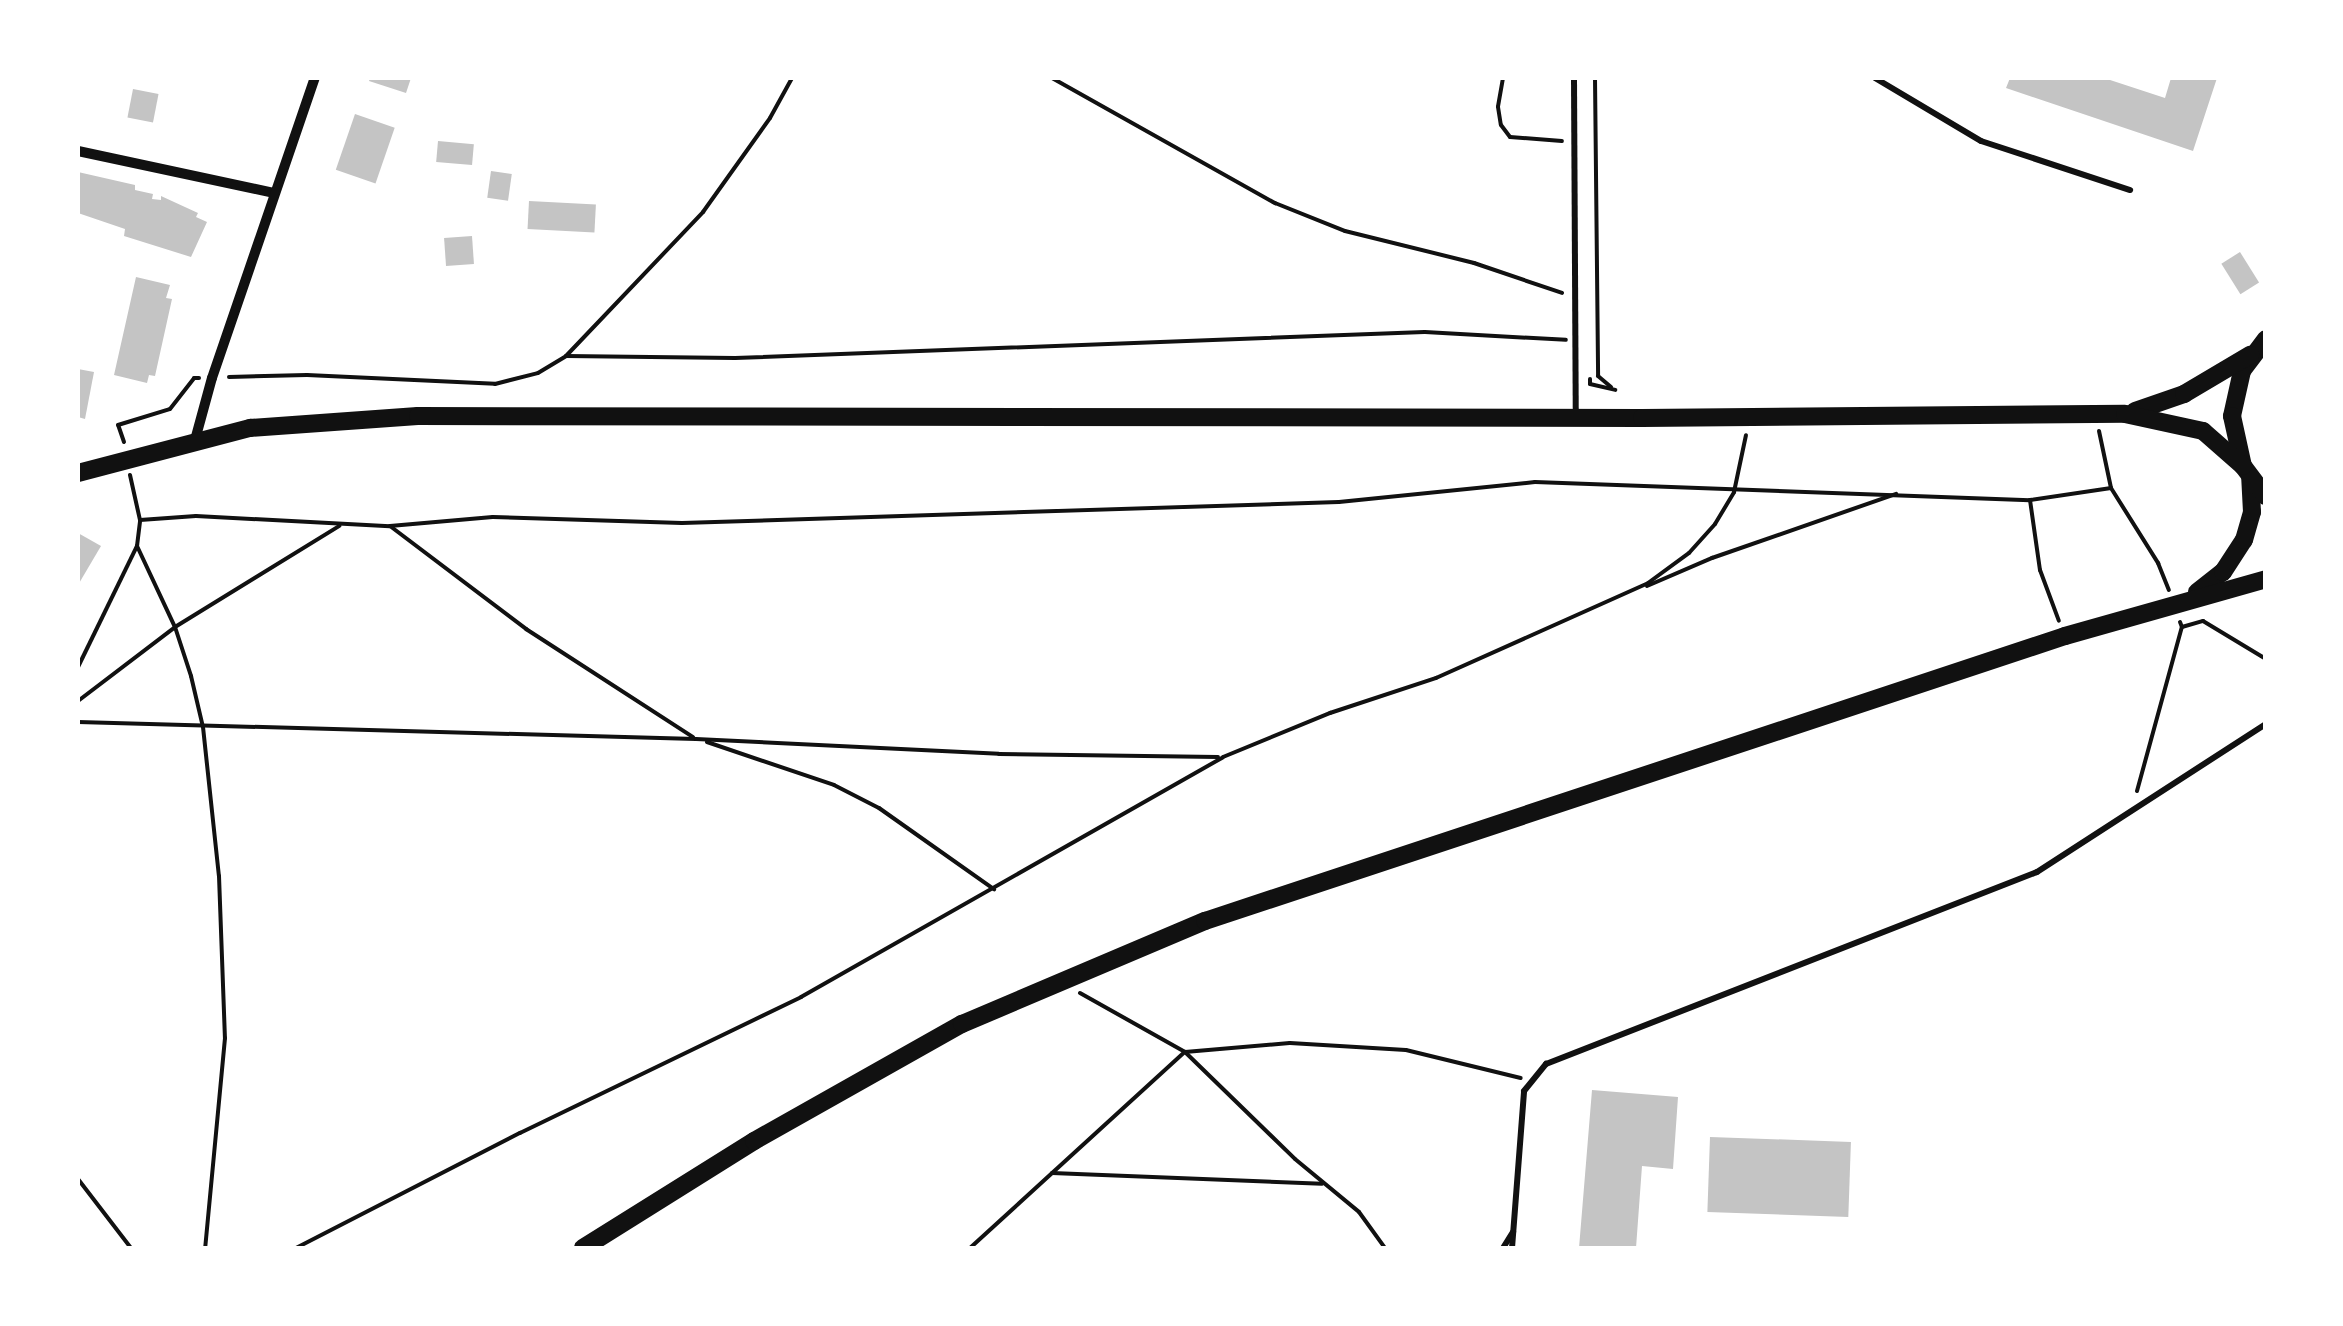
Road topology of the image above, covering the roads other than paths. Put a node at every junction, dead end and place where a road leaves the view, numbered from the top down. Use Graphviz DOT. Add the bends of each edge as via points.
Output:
graph roads {
  1 [pos="315,78"];
  2 [pos="1574,78"];
  3 [pos="1874,78"];
  4 [pos="78,151"];
  5 [pos="2130,190"];
  6 [pos="274,193"];
  7 [pos="2266,339"];
  8 [pos="2250,356"];
  9 [pos="2125,414"];
  10 [pos="1576,418"];
  11 [pos="196,440"];
  12 [pos="2246,472"];
  13 [pos="78,473"];
  14 [pos="2266,496"];
  15 [pos="2266,579"];
  16 [pos="2181,600"];
  17 [pos="2266,724"];
  18 [pos="1513,1232"];
  19 [pos="583,1248"];
  20 [pos="1503,1248"];
  21 [pos="1512,1248"];
  1 -- 6 [label="street"];
  2 -- 10 [label="lane"];
  3 -- 5 [label="lane" via="1981,140"];
  4 -- 6 [label="street"];
  6 -- 11 [label="street"];
  7 -- 8 [label="main road"];
  8 -- 9 [label="main road" via="2184,394"];
  8 -- 12 [label="main road" via="2232,416"];
  9 -- 10 [label="main road"];
  9 -- 12 [label="main road" via="2203,431"];
  10 -- 11 [label="main road" via="418,416 286,424"];
  11 -- 13 [label="main road"];
  12 -- 14 [label="main road"];
  12 -- 16 [label="main road" via="2252,512 2239,550 2223,572"];
  15 -- 16 [label="main road"];
  16 -- 19 [label="main road" via="1204,921 962,1024"];
  17 -- 18 [label="lane" via="2064,857 2011,883 1556,1058 1529,1080"];
  18 -- 20 [label="lane"];
  18 -- 21 [label="lane"];
}
